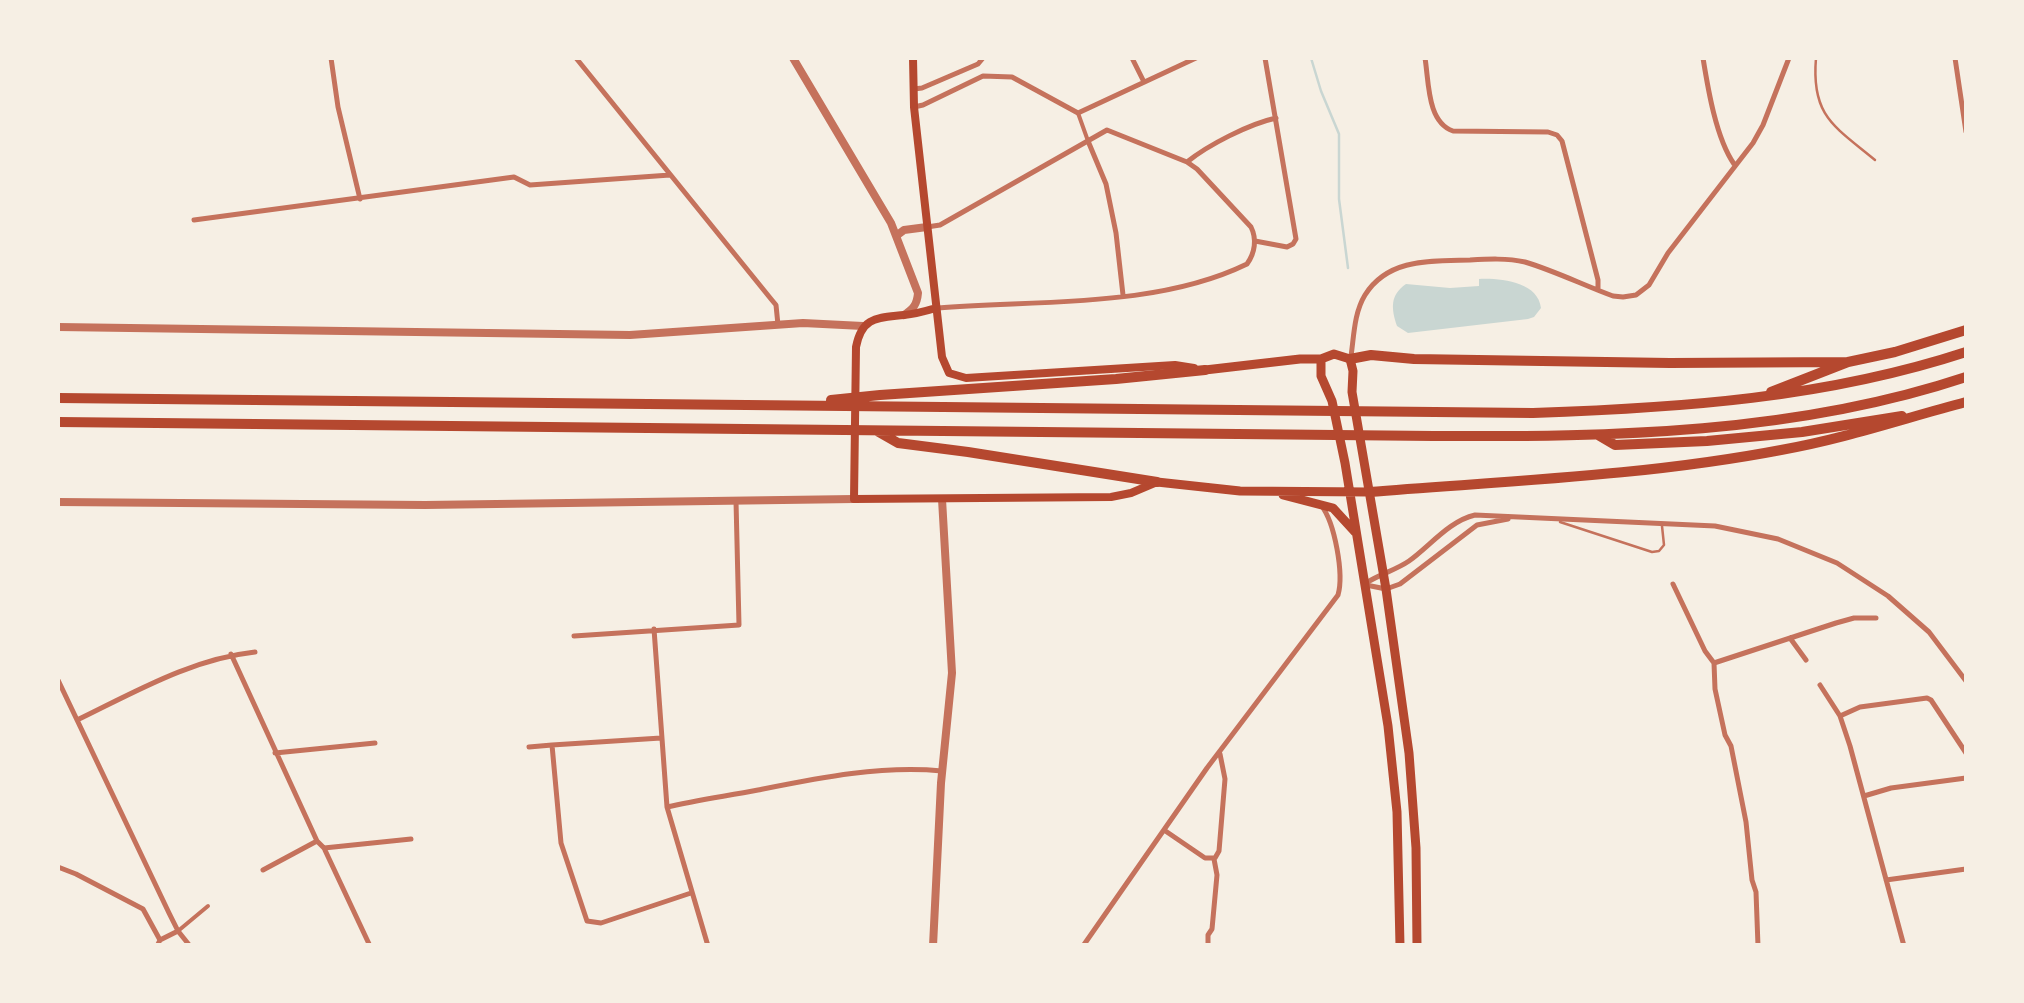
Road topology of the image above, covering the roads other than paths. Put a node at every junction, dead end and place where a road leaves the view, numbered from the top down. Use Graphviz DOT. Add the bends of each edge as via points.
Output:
graph roads {
  1 [pos="330,58"];
  2 [pos="576,58"];
  3 [pos="794,58"];
  4 [pos="913,58"];
  5 [pos="983,58"];
  6 [pos="1132,58"];
  7 [pos="1196,58"];
  8 [pos="1265,58"];
  9 [pos="1425,58"];
  10 [pos="1703,58"];
  11 [pos="1789,58"];
  12 [pos="1816,58"];
  13 [pos="1955,58"];
  14 [pos="1144,82"];
  15 [pos="912,89"];
  16 [pos="914,107"];
  17 [pos="1078,114"];
  18 [pos="1276,118"];
  19 [pos="1966,132"];
  20 [pos="1088,141"];
  21 [pos="1875,160"];
  22 [pos="1187,162"];
  23 [pos="1734,166"];
  24 [pos="670,176"];
  25 [pos="360,198"];
  26 [pos="194,220"];
  27 [pos="927,227"];
  28 [pos="896,236"];
  29 [pos="1255,242"];
  30 [pos="1601,292"];
  31 [pos="1123,295"];
  32 [pos="936,308"];
  33 [pos="904,315"];
  34 [pos="778,325"];
  35 [pos="863,326"];
  36 [pos="58,327"];
  37 [pos="1966,330"];
  38 [pos="1966,352"];
  39 [pos="1322,359"];
  40 [pos="1350,359"];
  41 [pos="1848,362"];
  42 [pos="1204,370"];
  43 [pos="1966,377"];
  44 [pos="58,398"];
  45 [pos="1756,398"];
  46 [pos="1966,402"];
  47 [pos="790,406"];
  48 [pos="1916,415"];
  49 [pos="58,422"];
  50 [pos="876,430"];
  51 [pos="1597,435"];
  52 [pos="1157,482"];
  53 [pos="1350,491"];
  54 [pos="1275,492"];
  55 [pos="1369,492"];
  56 [pos="942,499"];
  57 [pos="854,500"];
  58 [pos="736,501"];
  59 [pos="58,502"];
  60 [pos="1320,503"];
  61 [pos="1511,518"];
  62 [pos="1554,519"];
  63 [pos="1658,523"];
  64 [pos="1356,534"];
  65 [pos="1383,572"];
  66 [pos="1364,584"];
  67 [pos="1673,584"];
  68 [pos="1386,589"];
  69 [pos="1876,618"];
  70 [pos="654,630"];
  71 [pos="574,636"];
  72 [pos="1790,638"];
  73 [pos="255,652"];
  74 [pos="230,654"];
  75 [pos="1806,660"];
  76 [pos="1714,663"];
  77 [pos="58,680"];
  78 [pos="1966,681"];
  79 [pos="1820,685"];
  80 [pos="1840,716"];
  81 [pos="77,720"];
  82 [pos="661,738"];
  83 [pos="375,742"];
  84 [pos="552,746"];
  85 [pos="528,747"];
  86 [pos="1966,752"];
  87 [pos="275,753"];
  88 [pos="1220,753"];
  89 [pos="942,771"];
  90 [pos="1966,778"];
  91 [pos="1864,796"];
  92 [pos="667,807"];
  93 [pos="1164,830"];
  94 [pos="411,839"];
  95 [pos="318,841"];
  96 [pos="324,848"];
  97 [pos="1214,859"];
  98 [pos="58,867"];
  99 [pos="1966,869"];
  100 [pos="263,870"];
  101 [pos="1886,880"];
  102 [pos="692,893"];
  103 [pos="208,906"];
  104 [pos="178,931"];
  105 [pos="158,943"];
  106 [pos="190,946"];
  107 [pos="370,946"];
  108 [pos="708,946"];
  109 [pos="932,946"];
  110 [pos="1083,946"];
  111 [pos="1208,946"];
  112 [pos="1400,946"];
  113 [pos="1417,946"];
  114 [pos="1758,946"];
  115 [pos="1904,946"];
  1 -- 25 [label="street"];
  2 -- 24 [label="street"];
  3 -- 28 [label="street"];
  4 -- 15 [label="main road"];
  5 -- 15 [label="street"];
  6 -- 14 [label="street"];
  7 -- 14 [label="street"];
  8 -- 18 [label="street"];
  9 -- 30 [label="street" via="1434,114 1443,128 1557,135"];
  10 -- 23 [label="street"];
  11 -- 23 [label="street" via="1759,133"];
  12 -- 21 [label="lane" via="1816,97 1830,122"];
  13 -- 19 [label="street"];
  14 -- 17 [label="street"];
  15 -- 16 [label="main road"];
  16 -- 17 [label="street" via="984,76 1012,77"];
  16 -- 27 [label="main road"];
  17 -- 20 [label="street"];
  18 -- 22 [label="street"];
  18 -- 29 [label="street" via="1296,239 1287,247"];
  20 -- 22 [label="street" via="1110,130"];
  20 -- 27 [label="street"];
  20 -- 31 [label="street" via="1106,184"];
  22 -- 29 [label="street" via="1251,227"];
  23 -- 30 [label="street" via="1646,289 1619,297"];
  24 -- 25 [label="street" via="530,185 514,177"];
  24 -- 34 [label="street" via="771,299"];
  25 -- 26 [label="street"];
  27 -- 28 [label="street"];
  27 -- 32 [label="main road"];
  28 -- 33 [label="street" via="918,293"];
  29 -- 31 [label="street" via="1250,262 1226,273"];
  30 -- 40 [label="street" via="1520,261 1412,263 1379,278 1362,300"];
  31 -- 32 [label="street"];
  32 -- 33 [label="main road"];
  32 -- 42 [label="main road" via="943,364 957,377 1175,365"];
  33 -- 35 [label="main road"];
  34 -- 35 [label="street"];
  34 -- 36 [label="street" via="630,334"];
  35 -- 57 [label="main road" via="856,346"];
  37 -- 41 [label="highway"];
  38 -- 45 [label="highway" via="1878,377"];
  39 -- 40 [label="main road"];
  39 -- 42 [label="main road"];
  39 -- 53 [label="main road"];
  40 -- 41 [label="highway"];
  40 -- 55 [label="main road"];
  41 -- 45 [label="highway"];
  42 -- 47 [label="highway"];
  43 -- 51 [label="highway" via="1760,422"];
  44 -- 47 [label="highway"];
  45 -- 47 [label="highway" via="1533,413"];
  46 -- 48 [label="highway"];
  48 -- 51 [label="highway" via="1708,440 1616,444"];
  48 -- 55 [label="highway" via="1724,460"];
  49 -- 50 [label="highway"];
  50 -- 51 [label="highway"];
  50 -- 52 [label="highway" via="898,443"];
  52 -- 54 [label="main road"];
  52 -- 56 [label="main road" via="1111,497"];
  53 -- 54 [label="main road"];
  53 -- 55 [label="main road"];
  53 -- 64 [label="main road"];
  54 -- 60 [label="main road"];
  55 -- 65 [label="main road"];
  56 -- 57 [label="main road"];
  56 -- 89 [label="street" via="952,673"];
  57 -- 58 [label="street"];
  58 -- 59 [label="street"];
  58 -- 70 [label="street" via="739,625"];
  60 -- 64 [label="main road" via="1343,516"];
  60 -- 88 [label="street" via="1334,539 1340,592"];
  61 -- 62 [label="street"];
  61 -- 65 [label="street" via="1467,517 1408,562"];
  61 -- 68 [label="street" via="1476,525"];
  62 -- 63 [label="street"];
  62 -- 63 [label="lane" via="1656,552 1665,539"];
  63 -- 78 [label="street" via="1778,539 1852,572 1912,616"];
  64 -- 66 [label="main road"];
  65 -- 66 [label="street"];
  65 -- 68 [label="main road"];
  66 -- 68 [label="street"];
  66 -- 112 [label="main road" via="1393,769"];
  67 -- 76 [label="street"];
  68 -- 113 [label="main road" via="1409,753"];
  69 -- 72 [label="street"];
  70 -- 71 [label="street"];
  70 -- 82 [label="street"];
  72 -- 75 [label="street"];
  72 -- 76 [label="street"];
  73 -- 74 [label="street"];
  74 -- 81 [label="street"];
  74 -- 87 [label="street"];
  76 -- 114 [label="street" via="1714,689 1746,822"];
  77 -- 81 [label="street"];
  79 -- 80 [label="street"];
  80 -- 86 [label="street" via="1926,698"];
  80 -- 91 [label="street"];
  81 -- 104 [label="street"];
  82 -- 84 [label="street"];
  82 -- 92 [label="street"];
  83 -- 87 [label="street"];
  84 -- 85 [label="street"];
  84 -- 102 [label="street" via="561,843 588,921 600,923"];
  87 -- 95 [label="street"];
  88 -- 93 [label="street"];
  88 -- 97 [label="street" via="1225,779"];
  89 -- 92 [label="street" via="832,776"];
  89 -- 109 [label="street"];
  90 -- 91 [label="street"];
  91 -- 101 [label="street"];
  92 -- 102 [label="street"];
  93 -- 97 [label="street"];
  93 -- 110 [label="street"];
  94 -- 96 [label="street"];
  95 -- 96 [label="street"];
  95 -- 100 [label="street"];
  96 -- 107 [label="street"];
  97 -- 111 [label="street"];
  98 -- 105 [label="street" via="143,909"];
  99 -- 101 [label="street"];
  101 -- 115 [label="street"];
  102 -- 108 [label="street"];
  103 -- 104 [label="street"];
  104 -- 105 [label="street"];
  104 -- 106 [label="street"];
}
